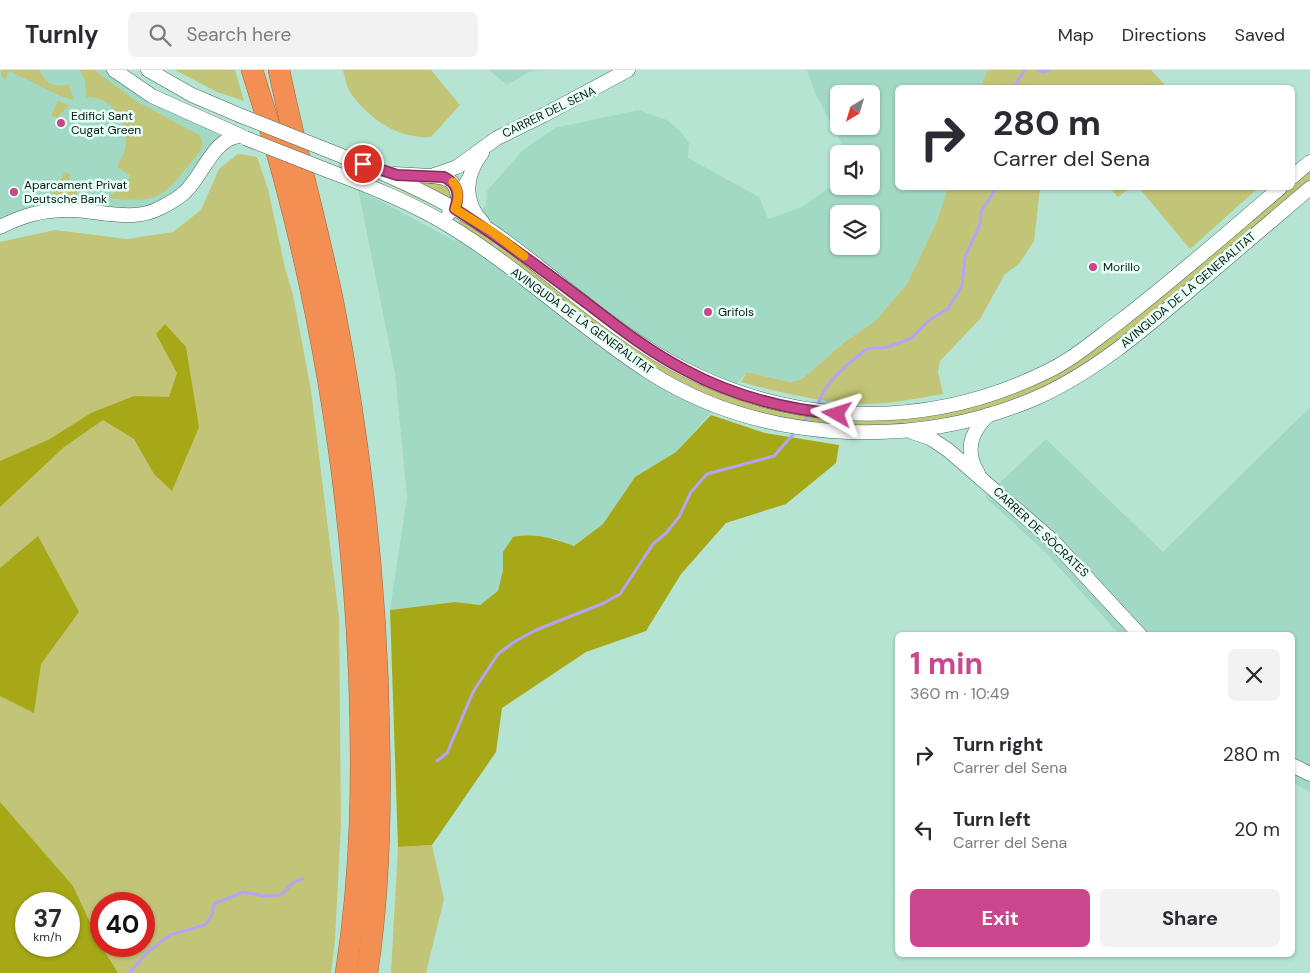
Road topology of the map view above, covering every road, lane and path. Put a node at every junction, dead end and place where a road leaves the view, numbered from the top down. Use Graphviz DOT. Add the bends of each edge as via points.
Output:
graph roads {
  1 [pos="114,70"];
  2 [pos="148,70"];
  3 [pos="252,70"];
  4 [pos="272,70"];
  5 [pos="279,70"];
  6 [pos="628,70"];
  7 [pos="209,123"];
  8 [pos="290,127"];
  9 [pos="242,137"];
  10 [pos="497,138"];
  11 [pos="221,144"];
  12 [pos="346,158"];
  13 [pos="1310,162"];
  14 [pos="1295,174"];
  15 [pos="430,176"];
  16 [pos="468,180"];
  17 [pos="359,182"];
  18 [pos="1310,188"];
  19 [pos="1278,190"];
  20 [pos="457,203"];
  21 [pos="0,227"];
  22 [pos="491,231"];
  23 [pos="989,414"];
  24 [pos="912,432"];
  25 [pos="980,475"];
  26 [pos="1137,632"];
  27 [pos="1295,766"];
  28 [pos="1310,774"];
  29 [pos="377,873"];
  30 [pos="346,973"];
  31 [pos="366,973"];
  32 [pos="379,973"];
  1 -- 7 [label="street, AVINGUDA DE LA GENERALITAT" via="152,96"];
  2 -- 12 [label="street, AVINGUDA DE LA GENERALITAT, bridge" via="192,95"];
  3 -- 30 [label="highway" via="284,177 314,303 348,522 357,622 361,780 356,903"];
  4 -- 8 [label="highway"];
  5 -- 8 [label="highway"];
  6 -- 10 [label="street, CARRER DEL SENA"];
  7 -- 9 [label="street, AVINGUDA DE LA GENERALITAT"];
  7 -- 11 [label="street" via="221,138"];
  8 -- 29 [label="highway" via="333,303 364,503 379,700"];
  9 -- 11 [label="street" via="232,136"];
  9 -- 17 [label="street, AVINGUDA DE LA GENERALITAT, bridge"];
  10 -- 15 [label="street, CARRER DEL SENA" via="457,167"];
  10 -- 16 [label="street, CARRER DEL SENA" via="472,168"];
  11 -- 21 [label="street" via="185,192 158,210 133,215 46,211 29,213"];
  12 -- 15 [label="street, CARRER DEL SENA" via="397,175"];
  12 -- 20 [label="street, AVINGUDA DE LA GENERALITAT"];
  13 -- 14 [label="street"];
  15 -- 20 [label="street, CARRER DEL SENA" via="451,180 457,187"];
  16 -- 20 [label="street, CARRER DEL SENA"];
  16 -- 22 [label="street" via="471,205"];
  17 -- 20 [label="street" via="383,185 444,215"];
  17 -- 24 [label="street, AVINGUDA DE LA GENERALITAT" via="456,230 607,343 687,393 726,410 779,424 864,434"];
  18 -- 23 [label="street, AVINGUDA DE LA GENERALITAT" via="1135,337 1056,388"];
  19 -- 22 [label="street, AVINGUDA DE LA GENERALITAT" via="1155,294 1048,371 994,394 928,410 837,414 793,408 737,393 685,371 640,343"];
  20 -- 22 [label="street, AVINGUDA DE LA GENERALITAT"];
  23 -- 24 [label="street, AVINGUDA DE LA GENERALITAT"];
  23 -- 25 [label="street, CARRER DE SÒCRATES" via="974,431 970,448 974,466"];
  24 -- 25 [label="street, CARRER DE SÒCRATES" via="939,444"];
  25 -- 26 [label="street, CARRER DE SÒCRATES" via="1066,553"];
  27 -- 28 [label="street"];
  29 -- 31 [label="highway"];
  29 -- 32 [label="highway" via="384,909"];
}
